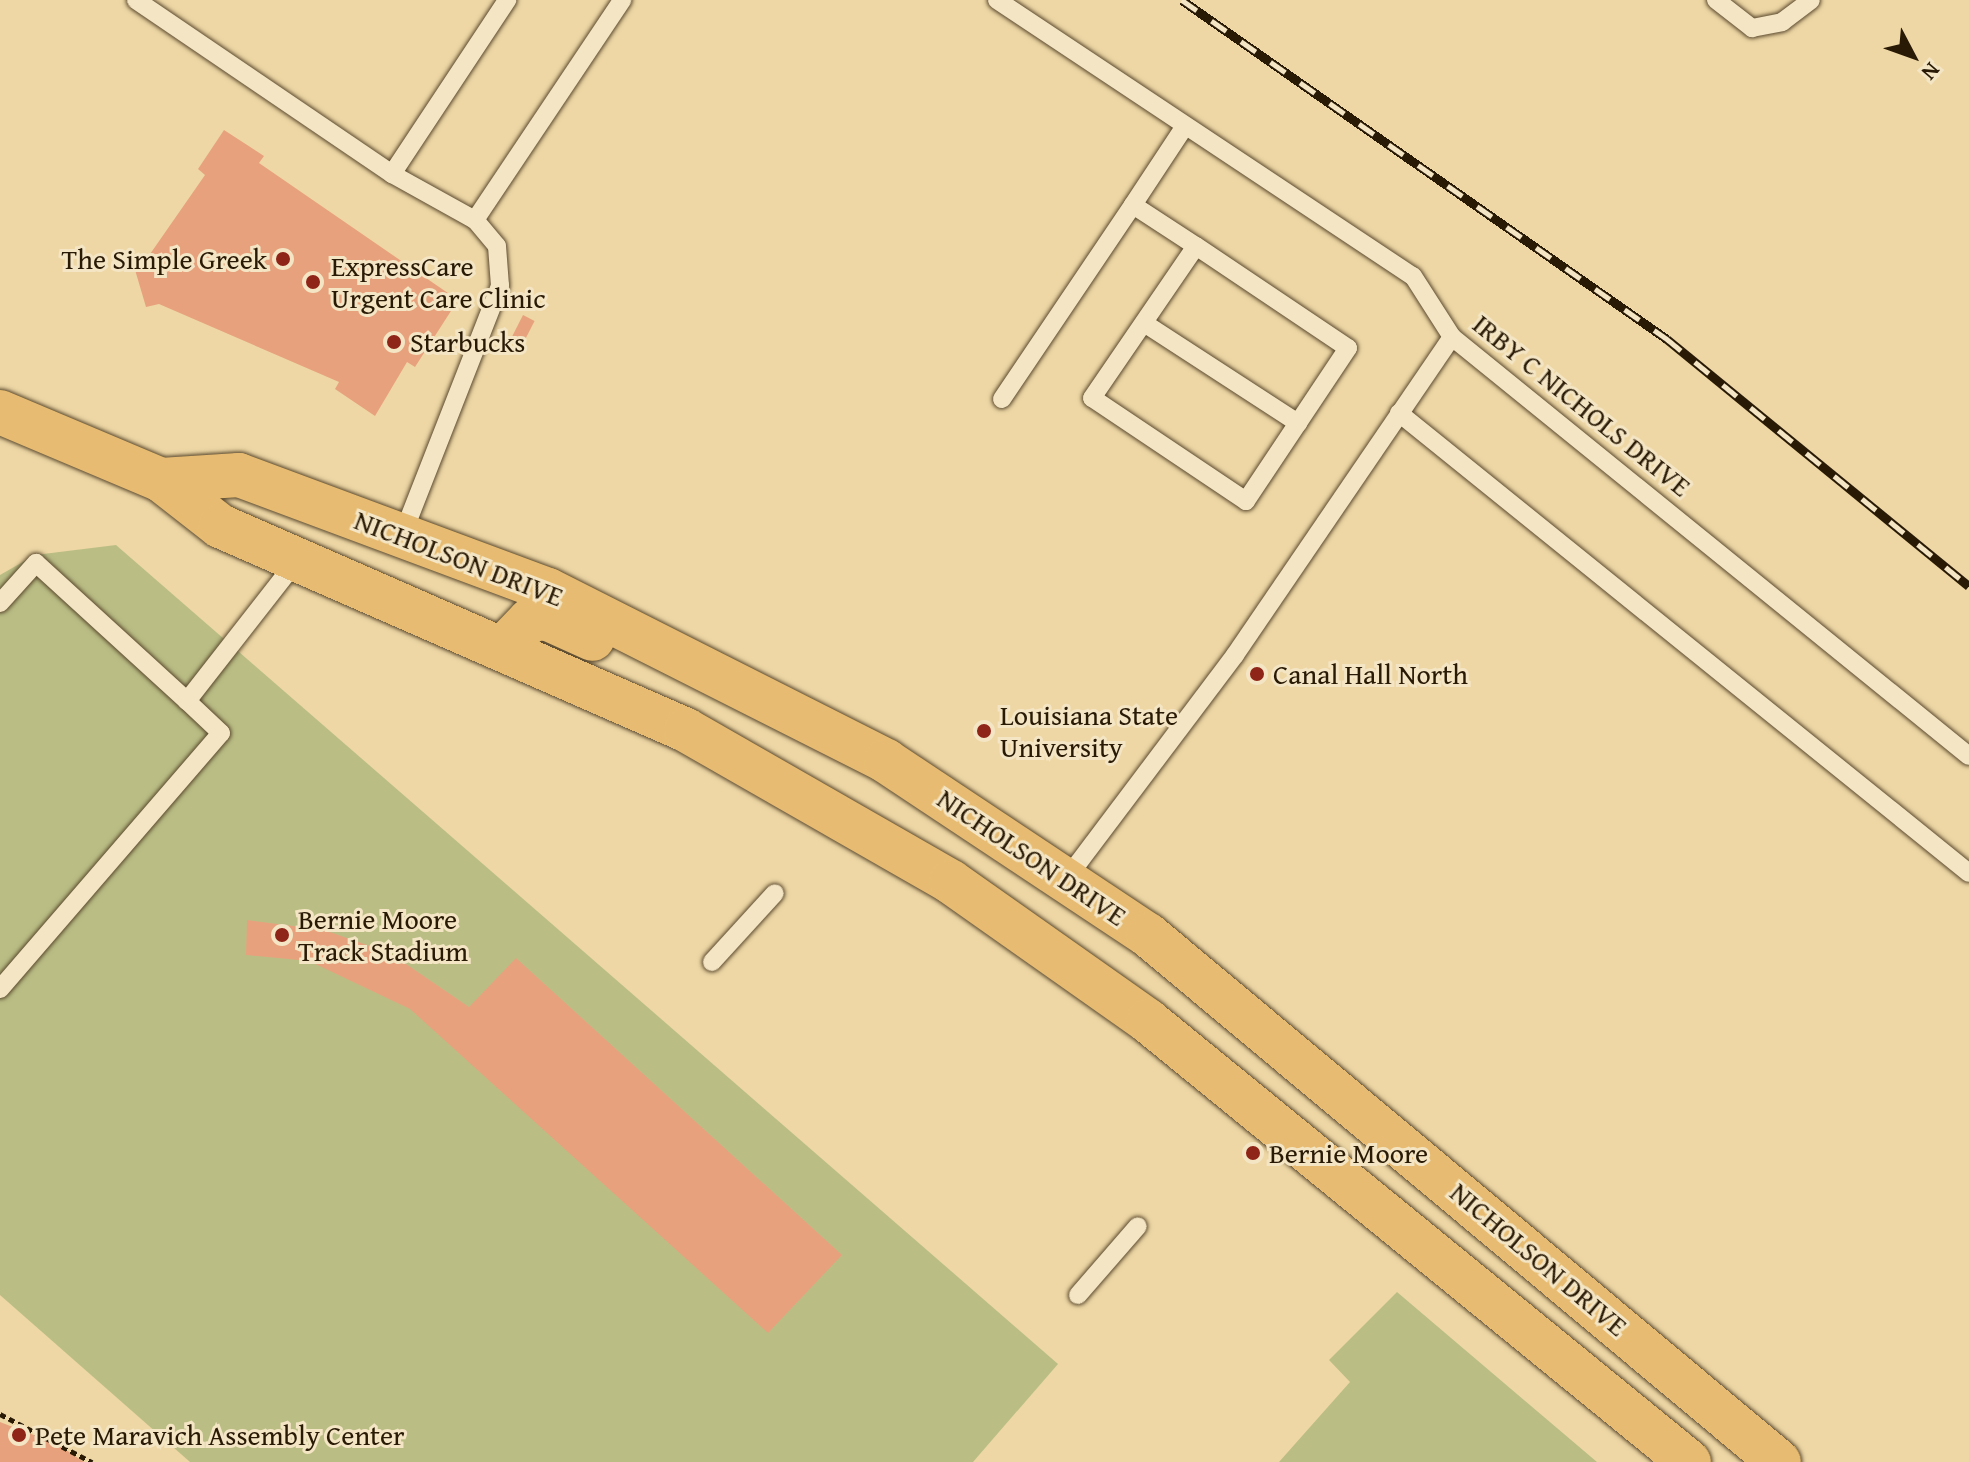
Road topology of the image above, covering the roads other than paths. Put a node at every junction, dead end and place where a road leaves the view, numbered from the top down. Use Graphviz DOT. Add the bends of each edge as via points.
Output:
graph roads {
  1 [pos="136,0"];
  2 [pos="507,0"];
  3 [pos="622,0"];
  4 [pos="997,0"];
  5 [pos="1716,0"];
  6 [pos="1811,0"];
  7 [pos="1185,126"];
  8 [pos="392,174"];
  9 [pos="1133,205"];
  10 [pos="475,220"];
  11 [pos="1196,246"];
  12 [pos="1144,323"];
  13 [pos="1452,337"];
  14 [pos="1002,399"];
  15 [pos="0,412"];
  16 [pos="1399,413"];
  17 [pos="1298,423"];
  18 [pos="161,480"];
  19 [pos="402,536"];
  20 [pos="297,560"];
  21 [pos="0,603"];
  22 [pos="671,649"];
  23 [pos="501,656"];
  24 [pos="187,701"];
  25 [pos="1969,756"];
  26 [pos="848,819"];
  27 [pos="1969,873"];
  28 [pos="1067,878"];
  29 [pos="775,893"];
  30 [pos="712,962"];
  31 [pos="0,989"];
  32 [pos="1138,1226"];
  33 [pos="1078,1295"];
  34 [pos="1689,1462"];
  35 [pos="1779,1462"];
  1 -- 8 [label="lane"];
  2 -- 8 [label="lane"];
  3 -- 10 [label="lane"];
  4 -- 7 [label="lane, IRBY C NICHOLS DRIVE"];
  5 -- 6 [label="lane" via="1752,28 1782,22"];
  7 -- 9 [label="lane"];
  7 -- 13 [label="lane, IRBY C NICHOLS DRIVE" via="1413,276"];
  8 -- 10 [label="lane"];
  9 -- 11 [label="lane"];
  9 -- 14 [label="lane"];
  10 -- 19 [label="lane" via="497,246 500,286"];
  11 -- 12 [label="lane"];
  11 -- 17 [label="lane" via="1348,348"];
  12 -- 17 [label="lane"];
  12 -- 17 [label="lane" via="1092,398 1246,501"];
  13 -- 16 [label="lane"];
  13 -- 25 [label="lane, IRBY C NICHOLS DRIVE"];
  15 -- 18 [label="main road, NICHOLSON DRIVE"];
  16 -- 27 [label="lane"];
  16 -- 28 [label="lane" via="1235,655"];
  18 -- 19 [label="main road, NICHOLSON DRIVE" via="239,475"];
  18 -- 20 [label="main road, NICHOLSON DRIVE" via="220,526"];
  19 -- 22 [label="main road, NICHOLSON DRIVE" via="548,590"];
  20 -- 23 [label="main road, NICHOLSON DRIVE"];
  20 -- 24 [label="lane"];
  21 -- 24 [label="lane" via="36,563"];
  22 -- 23 [label="main road" via="633,656 546,618 530,620"];
  22 -- 28 [label="main road, NICHOLSON DRIVE" via="886,761"];
  23 -- 26 [label="main road, NICHOLSON DRIVE" via="686,730"];
  24 -- 31 [label="lane" via="221,733"];
  26 -- 28 [label="main road" via="941,855 1025,903 1051,898"];
  26 -- 34 [label="main road, NICHOLSON DRIVE" via="964,890 1148,1021"];
  28 -- 35 [label="main road, NICHOLSON DRIVE" via="1279,1039"];
  29 -- 30 [label="lane"];
  32 -- 33 [label="lane"];
}
